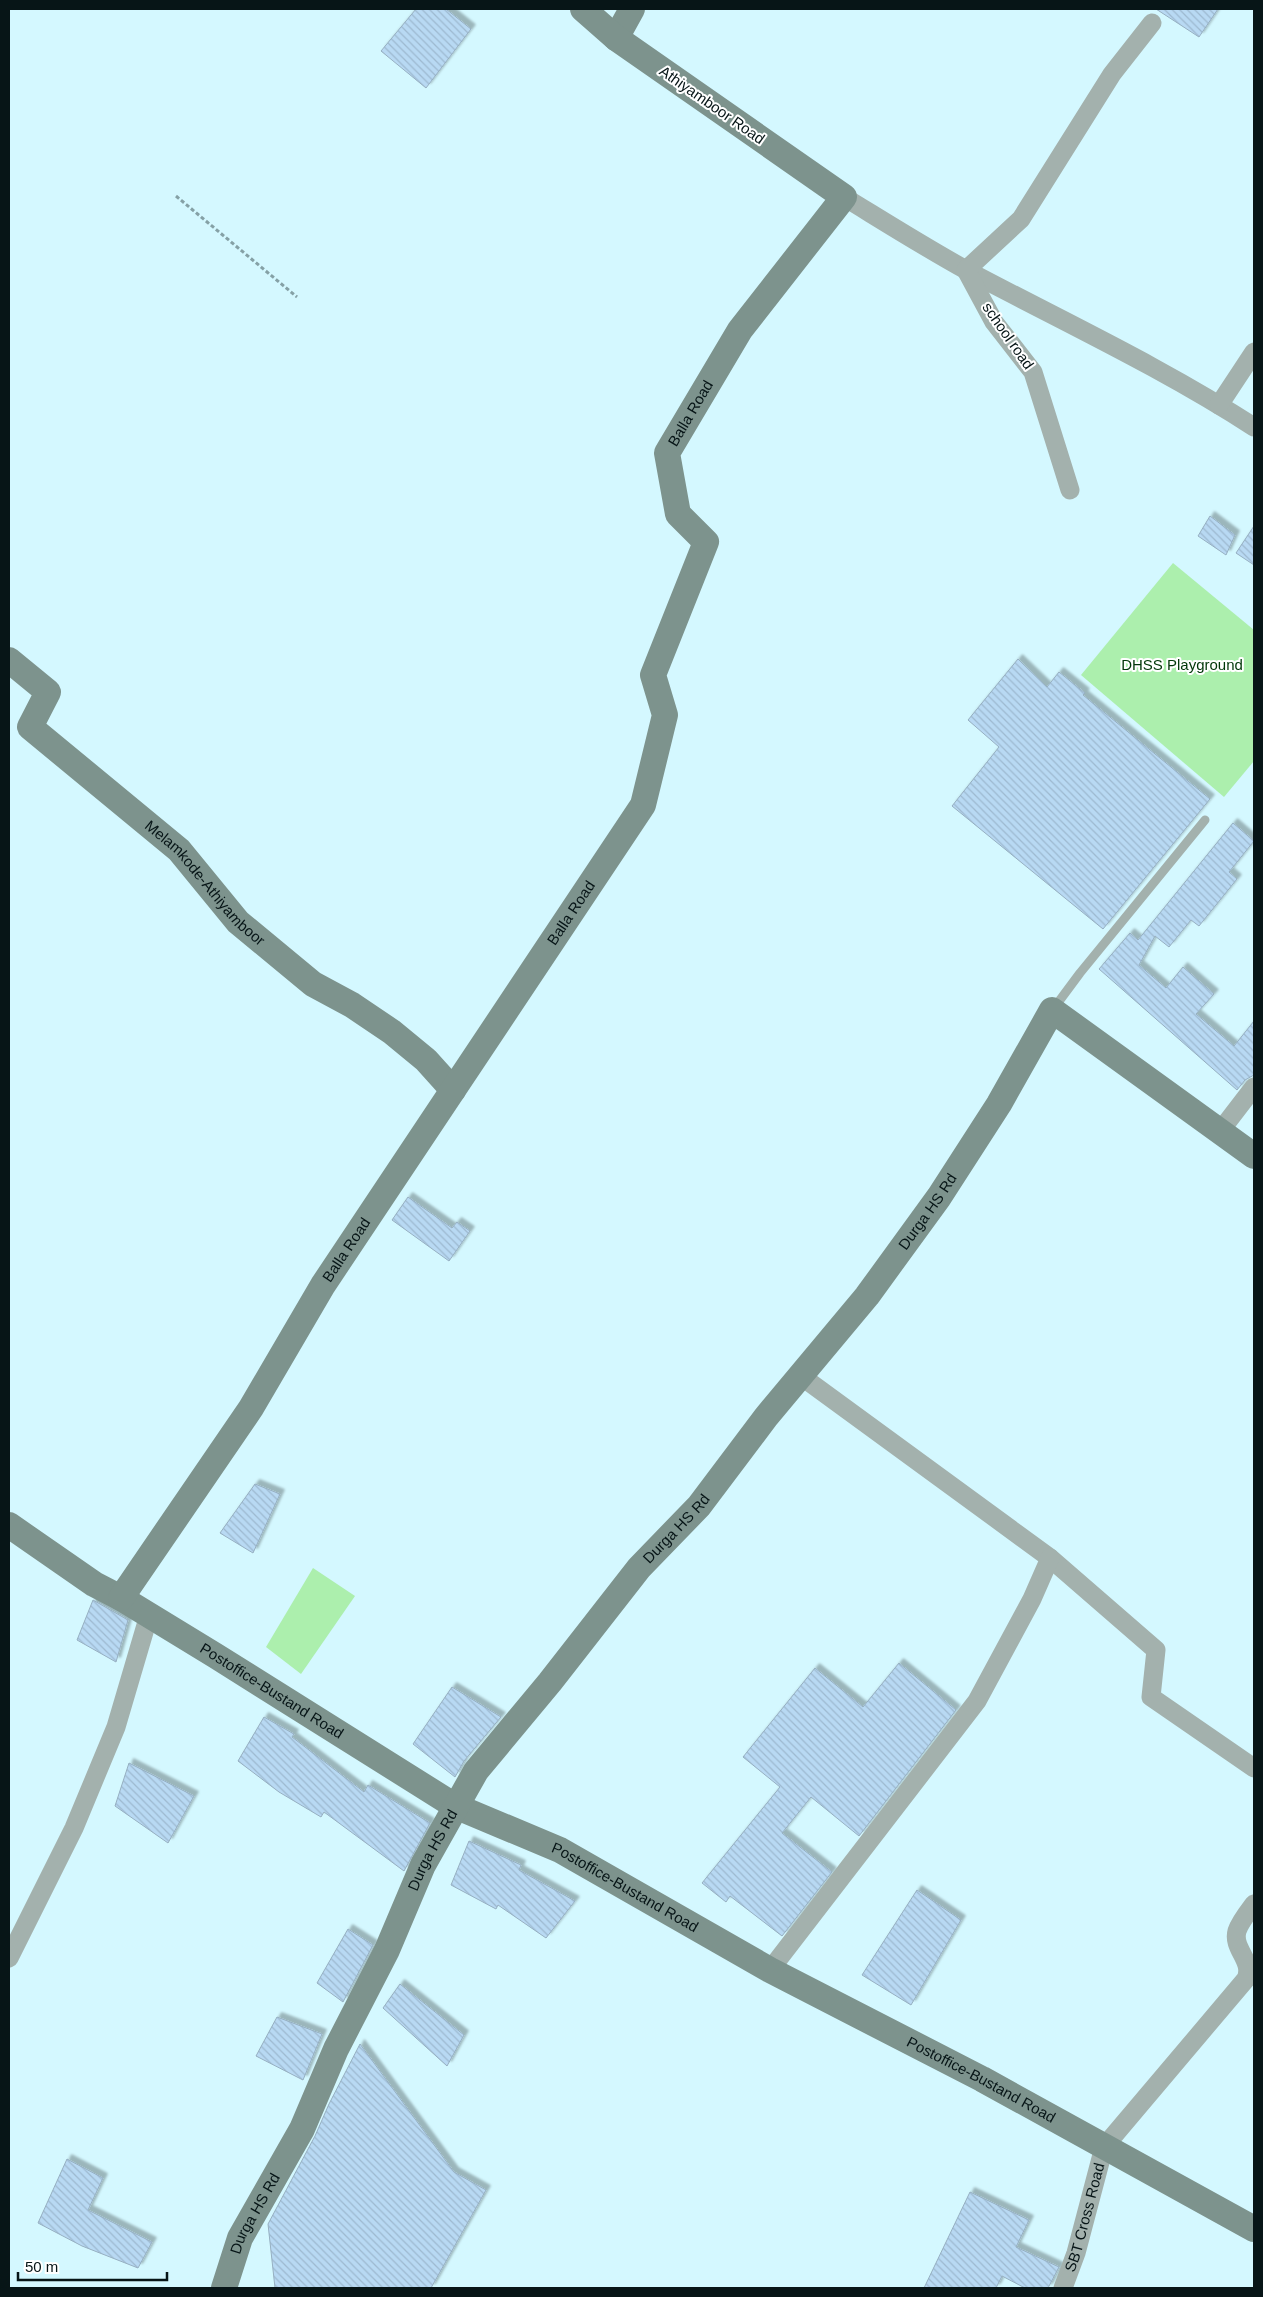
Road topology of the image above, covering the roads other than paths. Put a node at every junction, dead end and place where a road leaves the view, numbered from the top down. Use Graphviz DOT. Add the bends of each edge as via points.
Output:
graph roads {
  1 [pos="583,9"];
  2 [pos="632,9"];
  3 [pos="1152,23"];
  4 [pos="616,38"];
  5 [pos="844,197"];
  6 [pos="966,270"];
  7 [pos="1254,352"];
  8 [pos="1219,405"];
  9 [pos="1254,427"];
  10 [pos="1070,490"];
  11 [pos="9,660"];
  12 [pos="1204,820"];
  13 [pos="1052,1010"];
  14 [pos="1254,1087"];
  15 [pos="453,1090"];
  16 [pos="1220,1130"];
  17 [pos="1254,1156"];
  18 [pos="801,1376"];
  19 [pos="9,1525"];
  20 [pos="1050,1558"];
  21 [pos="121,1598"];
  22 [pos="149,1616"];
  23 [pos="1254,1768"];
  24 [pos="454,1806"];
  25 [pos="1254,1904"];
  26 [pos="9,1958"];
  27 [pos="770,1970"];
  28 [pos="1104,2147"];
  29 [pos="1254,2228"];
  30 [pos="224,2288"];
  31 [pos="1063,2288"];
  1 -- 4 [label="street, Athiyamboor Road"];
  2 -- 4 [label="street"];
  3 -- 6 [label="street" via="1112,74 1021,219"];
  4 -- 5 [label="street, Athiyamboor Road"];
  5 -- 6 [label="street"];
  5 -- 15 [label="street, Balla Road" via="740,330 667,453 678,514 706,542 653,676 666,715 643,805"];
  6 -- 8 [label="street"];
  6 -- 10 [label="street, school road" via="994,322 1033,372"];
  7 -- 8 [label="street"];
  8 -- 9 [label="street"];
  11 -- 15 [label="street, Melamkode-Athiyamboor" via="48,692 30,727 179,850 238,922 313,984 392,1032 426,1060"];
  12 -- 13 [label="lane"];
  13 -- 16 [label="street"];
  13 -- 18 [label="street, Durga HS Rd" via="999,1104 939,1197 867,1296"];
  14 -- 16 [label="street"];
  15 -- 21 [label="street, Balla Road" via="323,1285 252,1408"];
  16 -- 17 [label="street"];
  18 -- 20 [label="street"];
  18 -- 24 [label="street, Durga HS Rd" via="698,1506 639,1568 476,1771"];
  19 -- 21 [label="street, Postoffice-Bustand Road" via="94,1584"];
  20 -- 23 [label="street" via="1156,1650 1151,1697"];
  20 -- 27 [label="street" via="1032,1599 977,1701"];
  21 -- 22 [label="street, Postoffice-Bustand Road"];
  22 -- 24 [label="street, Postoffice-Bustand Road"];
  22 -- 26 [label="street" via="116,1727 74,1828"];
  24 -- 27 [label="street, Postoffice-Bustand Road" via="560,1850"];
  24 -- 30 [label="street, Durga HS Rd" via="423,1865 387,1950 336,2049 302,2129 240,2238"];
  25 -- 28 [label="street" via="1237,1936 1249,1967 1246,1980"];
  27 -- 28 [label="street, Postoffice-Bustand Road"];
  28 -- 29 [label="street, Postoffice-Bustand Road"];
  28 -- 31 [label="street, SBT Cross Road" via="1076,2253"];
}
